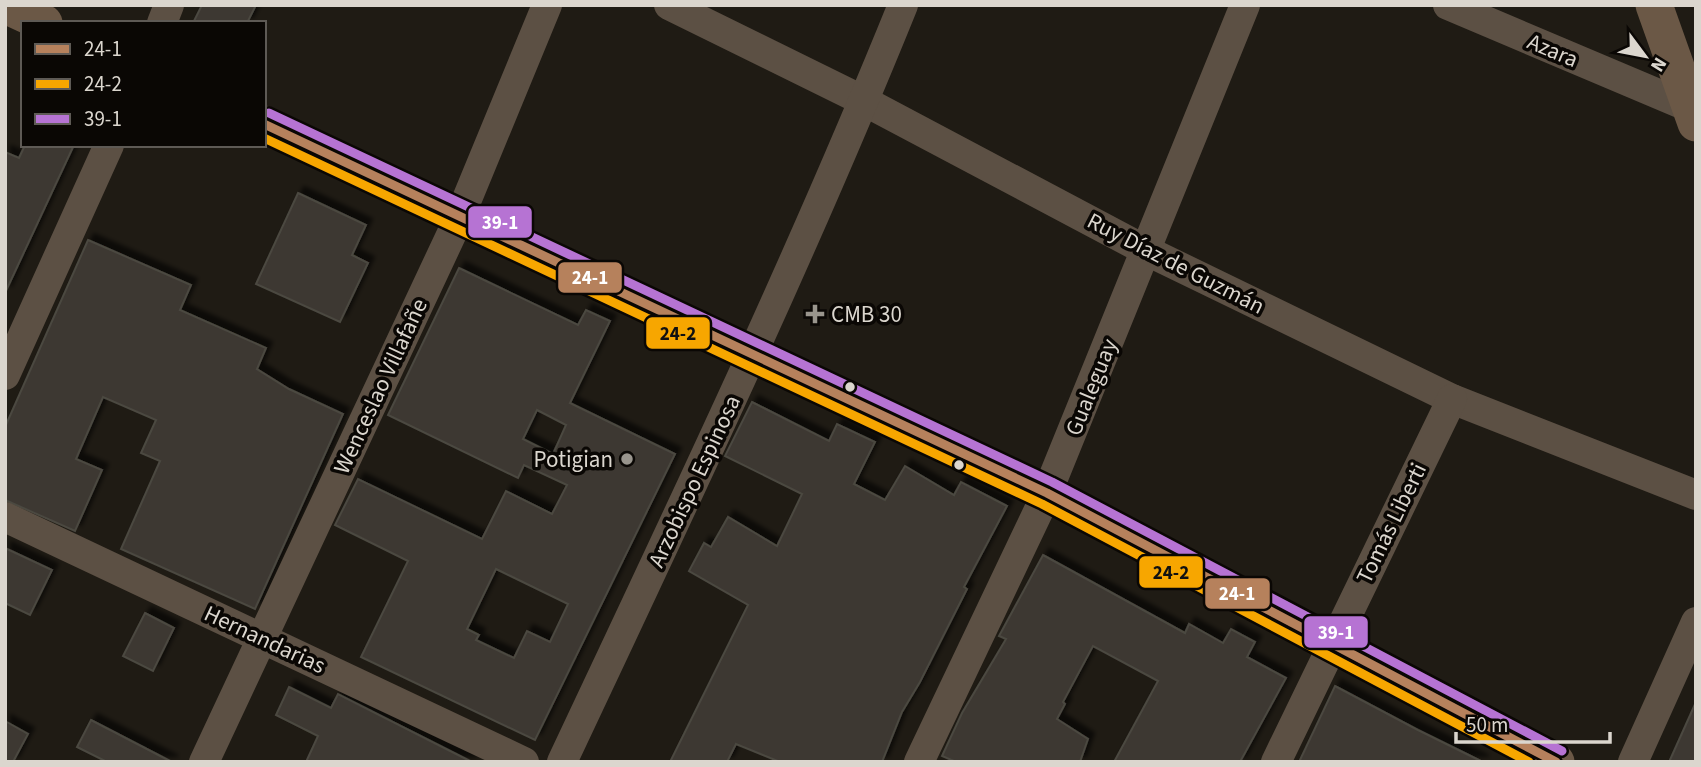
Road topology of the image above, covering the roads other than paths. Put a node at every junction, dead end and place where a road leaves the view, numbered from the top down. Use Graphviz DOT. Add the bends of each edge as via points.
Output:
graph roads {
  1 [pos="5,5"];
  2 [pos="547,5"];
  3 [pos="668,5"];
  4 [pos="903,5"];
  5 [pos="1245,5"];
  6 [pos="1448,5"];
  7 [pos="1654,5"];
  8 [pos="1676,5"];
  9 [pos="40,21"];
  10 [pos="1696,62"];
  11 [pos="864,102"];
  12 [pos="1694,114"];
  13 [pos="266,125"];
  14 [pos="108,147"];
  15 [pos="460,215"];
  16 [pos="1147,251"];
  17 [pos="754,353"];
  18 [pos="5,375"];
  19 [pos="1451,399"];
  20 [pos="1683,491"];
  21 [pos="1048,493"];
  22 [pos="1696,509"];
  23 [pos="5,517"];
  24 [pos="1696,622"];
  25 [pos="262,637"];
  26 [pos="1332,645"];
  27 [pos="204,762"];
  28 [pos="524,762"];
  29 [pos="562,762"];
  30 [pos="919,762"];
  31 [pos="1276,762"];
  32 [pos="1556,762"];
  33 [pos="1633,762"];
  1 -- 9 [label="main road"];
  2 -- 15 [label="street, Wenceslao Villafañe"];
  3 -- 11 [label="street, Ruy Díaz de Guzmán"];
  4 -- 11 [label="street, Arzobispo Espinosa"];
  5 -- 16 [label="street, Gualeguay"];
  6 -- 12 [label="street, Azara"];
  7 -- 12 [label="main road"];
  8 -- 10 [label="main road"];
  11 -- 16 [label="street, Ruy Díaz de Guzmán"];
  11 -- 17 [label="street, Arzobispo Espinosa"];
  13 -- 15 [label="main road"];
  14 -- 18 [label="street"];
  15 -- 17 [label="main road"];
  15 -- 25 [label="street, Wenceslao Villafañe"];
  16 -- 19 [label="street, Ruy Díaz de Guzmán"];
  16 -- 21 [label="street, Gualeguay"];
  17 -- 21 [label="main road"];
  17 -- 29 [label="street, Arzobispo Espinosa"];
  19 -- 20 [label="street, Ruy Díaz de Guzmán"];
  19 -- 26 [label="street, Tomás Liberti"];
  20 -- 22 [label="street"];
  21 -- 26 [label="main road"];
  21 -- 30 [label="street, Gualeguay"];
  23 -- 25 [label="street, Hernandarias"];
  24 -- 33 [label="street"];
  25 -- 27 [label="street, Wenceslao Villafañe"];
  25 -- 28 [label="street, Hernandarias"];
  26 -- 31 [label="street, Tomás Liberti"];
  26 -- 32 [label="main road"];
}
